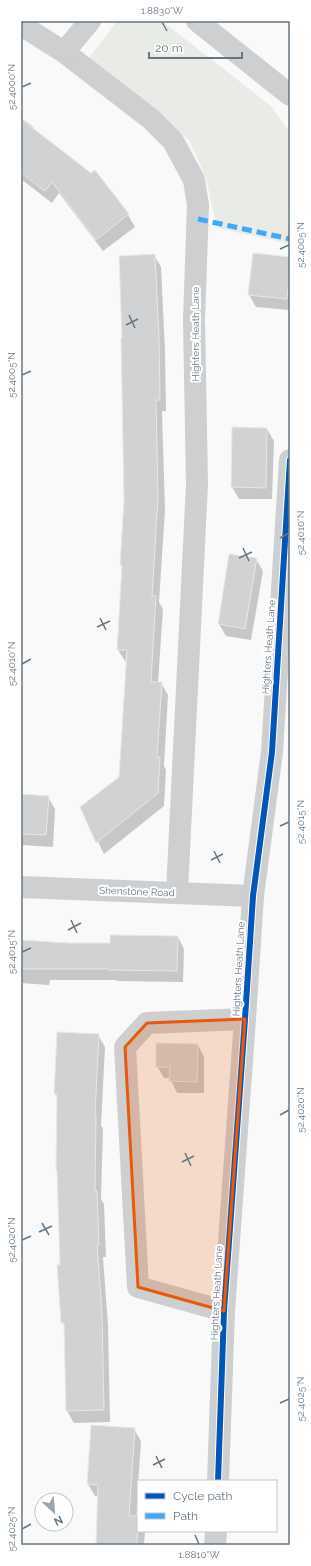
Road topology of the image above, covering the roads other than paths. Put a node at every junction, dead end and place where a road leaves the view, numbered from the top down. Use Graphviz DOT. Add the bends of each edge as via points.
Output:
graph roads {
  1 [pos="90,21"];
  2 [pos="196,21"];
  3 [pos="21,24"];
  4 [pos="64,52"];
  5 [pos="290,95"];
  6 [pos="290,460"];
  7 [pos="21,887"];
  8 [pos="176,892"];
  9 [pos="252,896"];
  10 [pos="245,1019"];
  11 [pos="224,1311"];
  12 [pos="218,1480"];
  13 [pos="216,1532"];
  14 [pos="216,1545"];
  1 -- 4 [label="street"];
  2 -- 5 [label="street"];
  3 -- 4 [label="street, Highters Heath Lane"];
  4 -- 8 [label="street, Highters Heath Lane" via="151,119 173,141 194,180 198,204 194,320 197,484"];
  6 -- 9 [label="street, Highters Heath Lane" via="272,752"];
  7 -- 8 [label="street, Shenstone Road"];
  8 -- 9 [label="street, Shenstone Road"];
  9 -- 10 [label="street, Highters Heath Lane"];
  10 -- 11 [label="street, Highters Heath Lane"];
  10 -- 11 [label="street" via="147,1023 125,1047 138,1287"];
  11 -- 12 [label="street, Highters Heath Lane"];
  13 -- 14 [label="street"];
}
